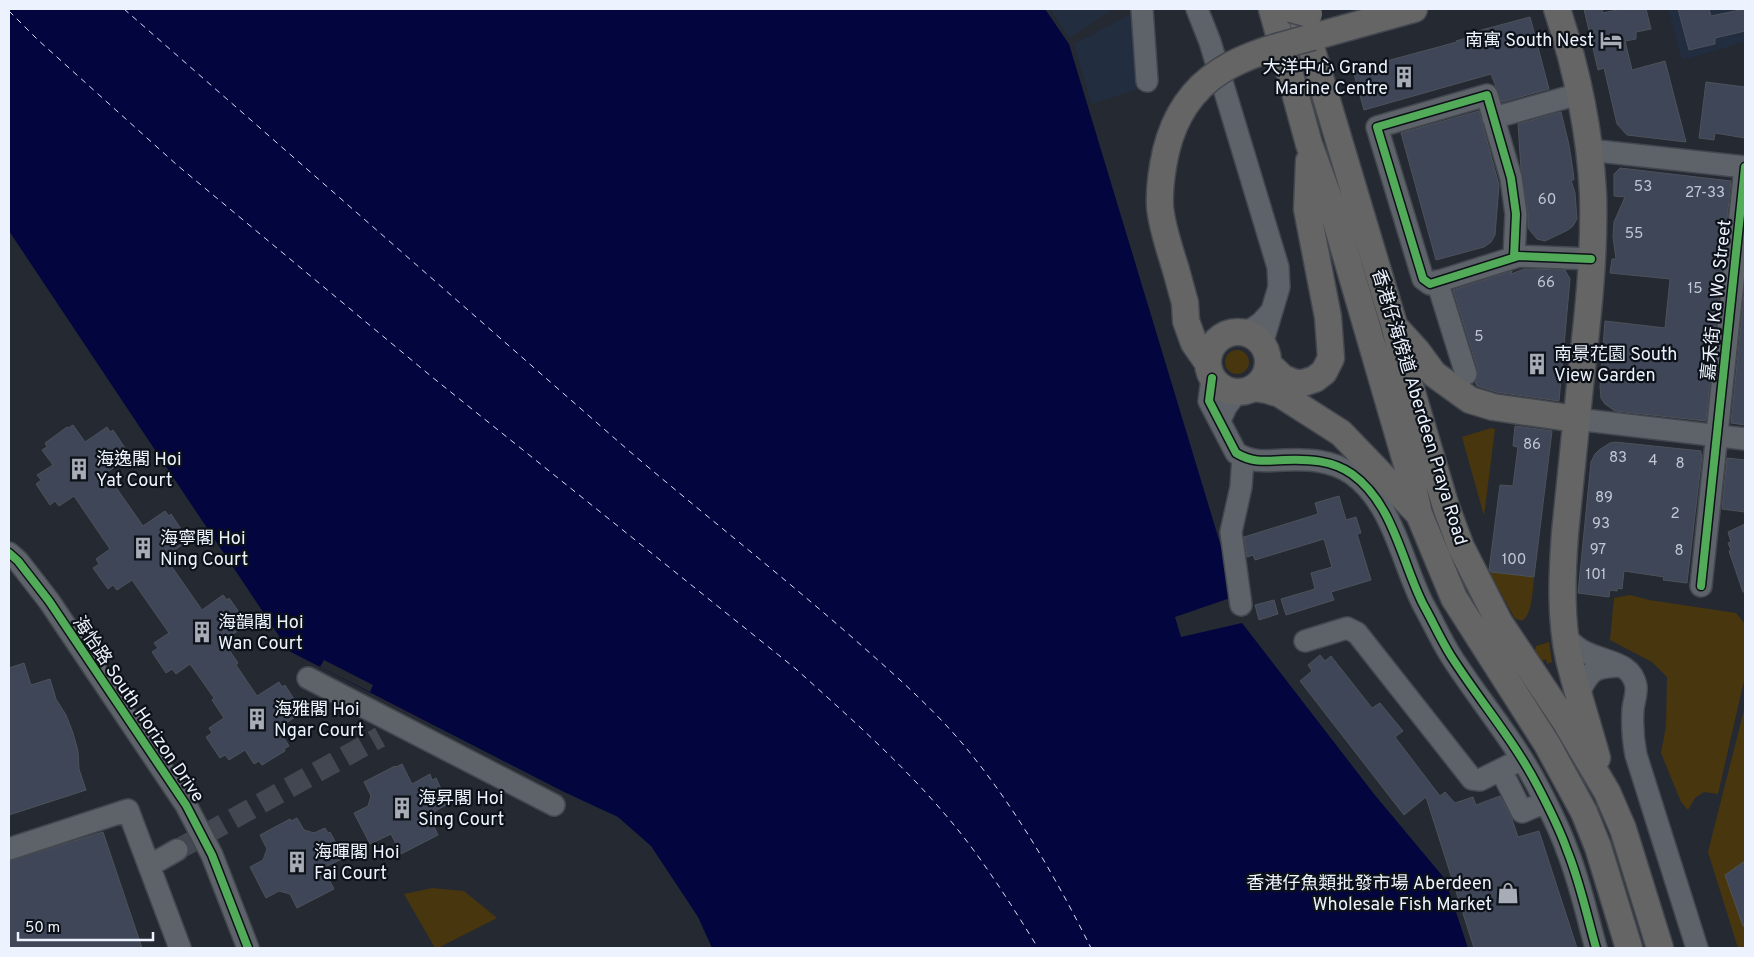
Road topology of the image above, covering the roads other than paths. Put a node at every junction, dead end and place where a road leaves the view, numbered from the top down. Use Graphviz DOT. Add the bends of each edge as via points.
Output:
graph roads {
  1 [pos="1142,9"];
  2 [pos="1197,9"];
  3 [pos="1272,9"];
  4 [pos="1291,9"];
  5 [pos="1300,9"];
  6 [pos="1557,9"];
  7 [pos="1406,11"];
  8 [pos="1358,24"];
  9 [pos="1147,81"];
  10 [pos="1579,94"];
  11 [pos="1493,118"];
  12 [pos="1309,144"];
  13 [pos="1589,150"];
  14 [pos="1745,167"];
  15 [pos="1514,258"];
  16 [pos="1592,259"];
  17 [pos="1437,281"];
  18 [pos="1185,303"];
  19 [pos="1395,328"];
  20 [pos="1251,344"];
  21 [pos="1210,370"];
  22 [pos="1466,374"];
  23 [pos="1245,390"];
  24 [pos="1576,419"];
  25 [pos="1220,420"];
  26 [pos="1718,436"];
  27 [pos="1745,439"];
  28 [pos="1243,458"];
  29 [pos="1419,514"];
  30 [pos="9,553"];
  31 [pos="1700,586"];
  32 [pos="1241,605"];
  33 [pos="1566,637"];
  34 [pos="1305,642"];
  35 [pos="1625,668"];
  36 [pos="308,678"];
  37 [pos="1579,693"];
  38 [pos="1522,759"];
  39 [pos="1501,770"];
  40 [pos="1607,792"];
  41 [pos="1545,802"];
  42 [pos="554,805"];
  43 [pos="9,849"];
  44 [pos="177,850"];
  45 [pos="149,866"];
  46 [pos="180,948"];
  47 [pos="248,948"];
  48 [pos="1596,948"];
  49 [pos="1629,948"];
  50 [pos="1660,948"];
  51 [pos="1697,948"];
  1 -- 9 [label="street"];
  2 -- 20 [label="street" via="1210,42 1278,267 1279,286 1270,313"];
  3 -- 12 [label="main road, 香港仔海傍道 Aberdeen Praya Road"];
  4 -- 8 [label="main road, bridge"];
  5 -- 19 [label="main road, 香港仔海傍道 Aberdeen Praya Road"];
  6 -- 10 [label="main road"];
  7 -- 8 [label="main road"];
  8 -- 18 [label="main road, bridge" via="1257,53 1226,68 1203,85 1184,106 1168,141 1160,186 1160,208"];
  10 -- 11 [label="street"];
  10 -- 13 [label="main road"];
  11 -- 15 [label="street" via="1511,178 1516,214"];
  11 -- 17 [label="street" via="1487,95 1377,128 1423,279 1430,284"];
  12 -- 20 [label="main road" via="1307,209 1328,317 1331,358 1324,372 1315,379 1295,383 1283,378"];
  12 -- 29 [label="main road, 香港仔海傍道 Aberdeen Praya Road" via="1368,331"];
  13 -- 14 [label="street"];
  13 -- 16 [label="main road"];
  14 -- 26 [label="street, 嘉禾街 Ka Wo Street"];
  15 -- 16 [label="street"];
  15 -- 17 [label="street"];
  16 -- 24 [label="main road"];
  17 -- 22 [label="street"];
  18 -- 20 [label="main road" via="1202,320"];
  18 -- 21 [label="main road" via="1186,321 1194,343"];
  19 -- 24 [label="main road" via="1434,374 1470,400 1493,407"];
  19 -- 40 [label="main road, 香港仔海傍道 Aberdeen Praya Road" via="1460,547 1499,622 1565,721"];
  20 -- 21 [label="main road" via="1222,336 1208,354"];
  20 -- 23 [label="main road" via="1266,374 1260,382"];
  21 -- 23 [label="main road" via="1220,386 1228,391"];
  21 -- 25 [label="street" via="1209,400"];
  23 -- 25 [label="street" via="1226,407"];
  23 -- 29 [label="main road" via="1280,394 1342,433"];
  24 -- 26 [label="street"];
  24 -- 33 [label="main road" via="1562,569"];
  25 -- 28 [label="street" via="1236,453"];
  26 -- 27 [label="street"];
  26 -- 31 [label="street, 嘉禾街 Ka Wo Street"];
  28 -- 32 [label="street" via="1241,487 1231,532"];
  28 -- 38 [label="street" via="1266,462 1325,462 1354,475 1373,495 1393,529 1422,603 1451,655"];
  29 -- 49 [label="main road, 香港仔海傍道 Aberdeen Praya Road" via="1454,598 1547,744 1584,812"];
  30 -- 47 [label="street, 海怡路 South Horizon Drive" via="49,601 186,805 212,855"];
  33 -- 35 [label="street" via="1589,654"];
  33 -- 37 [label="main road"];
  34 -- 39 [label="street" via="1347,628 1357,633 1472,778 1480,780"];
  35 -- 37 [label="street" via="1600,666"];
  35 -- 51 [label="street" via="1636,688 1633,721 1636,755"];
  36 -- 42 [label="street" via="384,728"];
  37 -- 40 [label="main road"];
  38 -- 39 [label="street"];
  38 -- 41 [label="street"];
  39 -- 41 [label="street" via="1522,812"];
  40 -- 50 [label="main road, 香港仔海傍道 Aberdeen Praya Road" via="1623,829"];
  41 -- 48 [label="street" via="1568,850"];
  43 -- 45 [label="street" via="128,810"];
  44 -- 45 [label="street"];
  45 -- 46 [label="street"];
}
